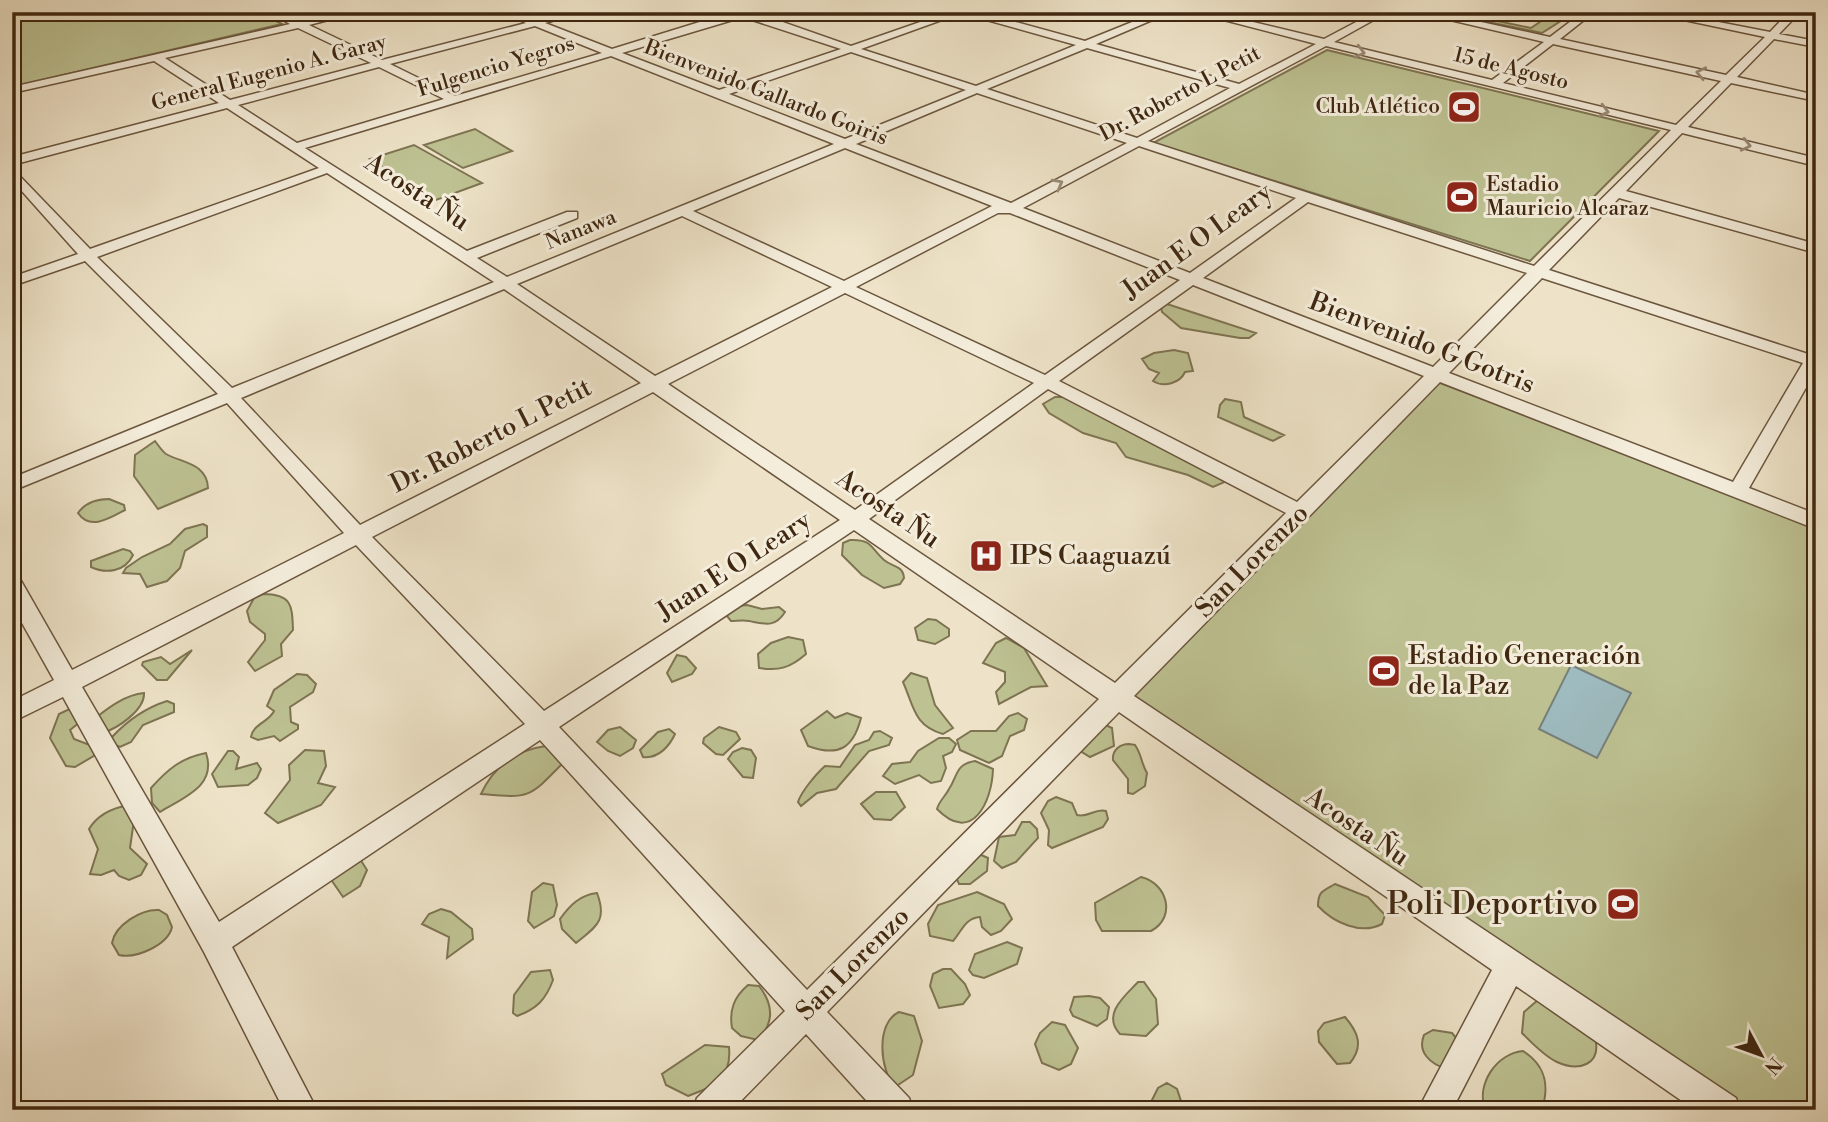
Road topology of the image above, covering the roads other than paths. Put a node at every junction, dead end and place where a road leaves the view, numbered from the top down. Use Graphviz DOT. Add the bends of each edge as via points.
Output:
graph roads {
  1 [pos="274,12"];
  2 [pos="355,12"];
  3 [pos="507,12"];
  4 [pos="577,12"];
  5 [pos="958,12"];
  6 [pos="968,12"];
  7 [pos="1166,12"];
  8 [pos="1198,12"];
  9 [pos="1369,12"];
  10 [pos="1383,12"];
  11 [pos="1421,12"];
  12 [pos="1589,12"];
  13 [pos="1651,12"];
  14 [pos="1795,12"];
  15 [pos="743,13"];
  16 [pos="535,23"];
  17 [pos="300,25"];
  18 [pos="1772,36"];
  19 [pos="1550,41"];
  20 [pos="1320,42"];
  21 [pos="1816,44"];
  22 [pos="1085,45"];
  23 [pos="850,49"];
  24 [pos="612,53"];
  25 [pos="154,56"];
  26 [pos="380,64"];
  27 [pos="1730,79"];
  28 [pos="1228,84"];
  29 [pos="1493,85"];
  30 [pos="1241,88"];
  31 [pos="12,90"];
  32 [pos="977,90"];
  33 [pos="716,95"];
  34 [pos="1816,98"];
  35 [pos="455,100"];
  36 [pos="225,105"];
  37 [pos="1680,130"];
  38 [pos="1132,139"];
  39 [pos="841,143"];
  40 [pos="295,147"];
  41 [pos="12,161"];
  42 [pos="1816,162"];
  43 [pos="328,169"];
  44 [pos="12,172"];
  45 [pos="1617,193"];
  46 [pos="1307,196"];
  47 [pos="1001,207"];
  48 [pos="683,211"];
  49 [pos="572,215"];
  50 [pos="1816,249"];
  51 [pos="87,255"];
  52 [pos="465,257"];
  53 [pos="1541,270"];
  54 [pos="1193,279"];
  55 [pos="12,282"];
  56 [pos="506,283"];
  57 [pos="847,288"];
  58 [pos="1815,359"];
  59 [pos="1437,375"];
  60 [pos="652,383"];
  61 [pos="1049,383"];
  62 [pos="230,396"];
  63 [pos="12,485"];
  64 [pos="1737,492"];
  65 [pos="1300,512"];
  66 [pos="853,520"];
  67 [pos="1816,523"];
  68 [pos="358,535"];
  69 [pos="12,585"];
  70 [pos="67,684"];
  71 [pos="1116,697"];
  72 [pos="12,712"];
  73 [pos="542,726"];
  74 [pos="214,943"];
  75 [pos="1511,965"];
  76 [pos="806,1011"];
  77 [pos="301,1110"];
  78 [pos="709,1110"];
  79 [pos="897,1110"];
  80 [pos="1434,1110"];
  81 [pos="1724,1110"];
  1 -- 17 [label="street"];
  2 -- 17 [label="street"];
  3 -- 16 [label="street, Bienvenido Gallardo Goiris"];
  4 -- 16 [label="street, General Eugenio A. Garay"];
  5 -- 23 [label="street"];
  6 -- 22 [label="street"];
  7 -- 22 [label="street, Nanawa"];
  8 -- 20 [label="street, 15 de Agosto"];
  9 -- 20 [label="street, Dr. Roberto L Petit"];
  10 -- 20 [label="street, Dr. Roberto L Petit"];
  11 -- 19 [label="street"];
  12 -- 19 [label="street"];
  13 -- 18 [label="street"];
  14 -- 18 [label="street, San Lorenzo"];
  15 -- 23 [label="street"];
  15 -- 24 [label="street, Fulgencio Yegros"];
  16 -- 24 [label="street, Bienvenido Gallardo Goiris"];
  16 -- 26 [label="street, General Eugenio A. Garay"];
  17 -- 25 [label="street"];
  17 -- 26 [label="street"];
  18 -- 21 [label="street"];
  18 -- 27 [label="street, San Lorenzo"];
  27 -- 19 [label="street, one-way"];
  19 -- 29 [label="street"];
  20 -- 28 [label="street, Dr. Roberto L Petit"];
  20 -- 29 [label="street, 15 de Agosto, one-way"];
  20 -- 30 [label="street, Dr. Roberto L Petit"];
  22 -- 28 [label="street"];
  22 -- 32 [label="street, Nanawa"];
  23 -- 32 [label="street"];
  23 -- 33 [label="street"];
  24 -- 33 [label="street, Bienvenido Gallardo Goiris"];
  24 -- 35 [label="street, Fulgencio Yegros"];
  25 -- 31 [label="street"];
  25 -- 36 [label="street, Acosta Ñu"];
  26 -- 35 [label="street"];
  26 -- 36 [label="street, General Eugenio A. Garay"];
  27 -- 34 [label="street"];
  27 -- 37 [label="street, San Lorenzo"];
  28 -- 30 [label="street"];
  28 -- 38 [label="street, Dr. Roberto L Petit"];
  29 -- 37 [label="street, 15 de Agosto, one-way"];
  30 -- 38 [label="street, Dr. Roberto L Petit"];
  32 -- 38 [label="street"];
  32 -- 39 [label="street, Nanawa"];
  33 -- 39 [label="street, Bienvenido Gallardo Goiris"];
  35 -- 40 [label="street, Fulgencio Yegros"];
  36 -- 40 [label="street, Acosta Ñu"];
  36 -- 41 [label="street, General Eugenio A. Garay"];
  37 -- 42 [label="street, 15 de Agosto, one-way"];
  37 -- 45 [label="street, San Lorenzo"];
  38 -- 46 [label="street"];
  38 -- 47 [label="street, Dr. Roberto L Petit"];
  39 -- 47 [label="street, Bienvenido Gallardo Goiris"];
  39 -- 48 [label="street, Nanawa"];
  40 -- 43 [label="street, Acosta Ñu"];
  43 -- 51 [label="street"];
  43 -- 52 [label="street, Acosta Ñu"];
  44 -- 51 [label="street"];
  45 -- 50 [label="street"];
  45 -- 53 [label="street, San Lorenzo"];
  46 -- 53 [label="street"];
  46 -- 54 [label="street, Juan E O Leary"];
  47 -- 54 [label="street, Bienvenido G Gotris"];
  47 -- 57 [label="street, Dr. Roberto L Petit"];
  48 -- 56 [label="street, Nanawa"];
  48 -- 57 [label="street"];
  49 -- 52 [label="street"];
  51 -- 55 [label="street"];
  51 -- 62 [label="street"];
  52 -- 56 [label="street, Acosta Ñu"];
  53 -- 58 [label="street"];
  53 -- 59 [label="street, San Lorenzo"];
  54 -- 59 [label="street, Bienvenido G Gotris"];
  54 -- 61 [label="street, Juan E O Leary"];
  56 -- 60 [label="street, Acosta Ñu"];
  56 -- 62 [label="street, Nanawa"];
  57 -- 60 [label="street, Dr. Roberto L Petit"];
  57 -- 61 [label="street"];
  58 -- 64 [label="street"];
  59 -- 64 [label="street, Bienvenido G Gotris"];
  59 -- 65 [label="street, San Lorenzo"];
  60 -- 66 [label="street, Acosta Ñu"];
  60 -- 68 [label="street, Dr. Roberto L Petit"];
  61 -- 65 [label="street"];
  61 -- 66 [label="street, Juan E O Leary"];
  62 -- 63 [label="street, Nanawa"];
  62 -- 68 [label="street"];
  64 -- 67 [label="street, Bienvenido G Gotris"];
  65 -- 71 [label="street, San Lorenzo"];
  66 -- 71 [label="street, Acosta Ñu"];
  66 -- 73 [label="street, Juan E O Leary"];
  68 -- 70 [label="street, Dr. Roberto L Petit"];
  68 -- 73 [label="street"];
  69 -- 70 [label="street"];
  70 -- 72 [label="street, Dr. Roberto L Petit"];
  70 -- 74 [label="street"];
  71 -- 75 [label="street, Acosta Ñu"];
  71 -- 76 [label="street, San Lorenzo"];
  73 -- 74 [label="street, Juan E O Leary"];
  73 -- 76 [label="street"];
  74 -- 77 [label="street"];
  75 -- 80 [label="street"];
  75 -- 81 [label="street, Acosta Ñu"];
  76 -- 78 [label="street, San Lorenzo"];
  76 -- 79 [label="street"];
}
